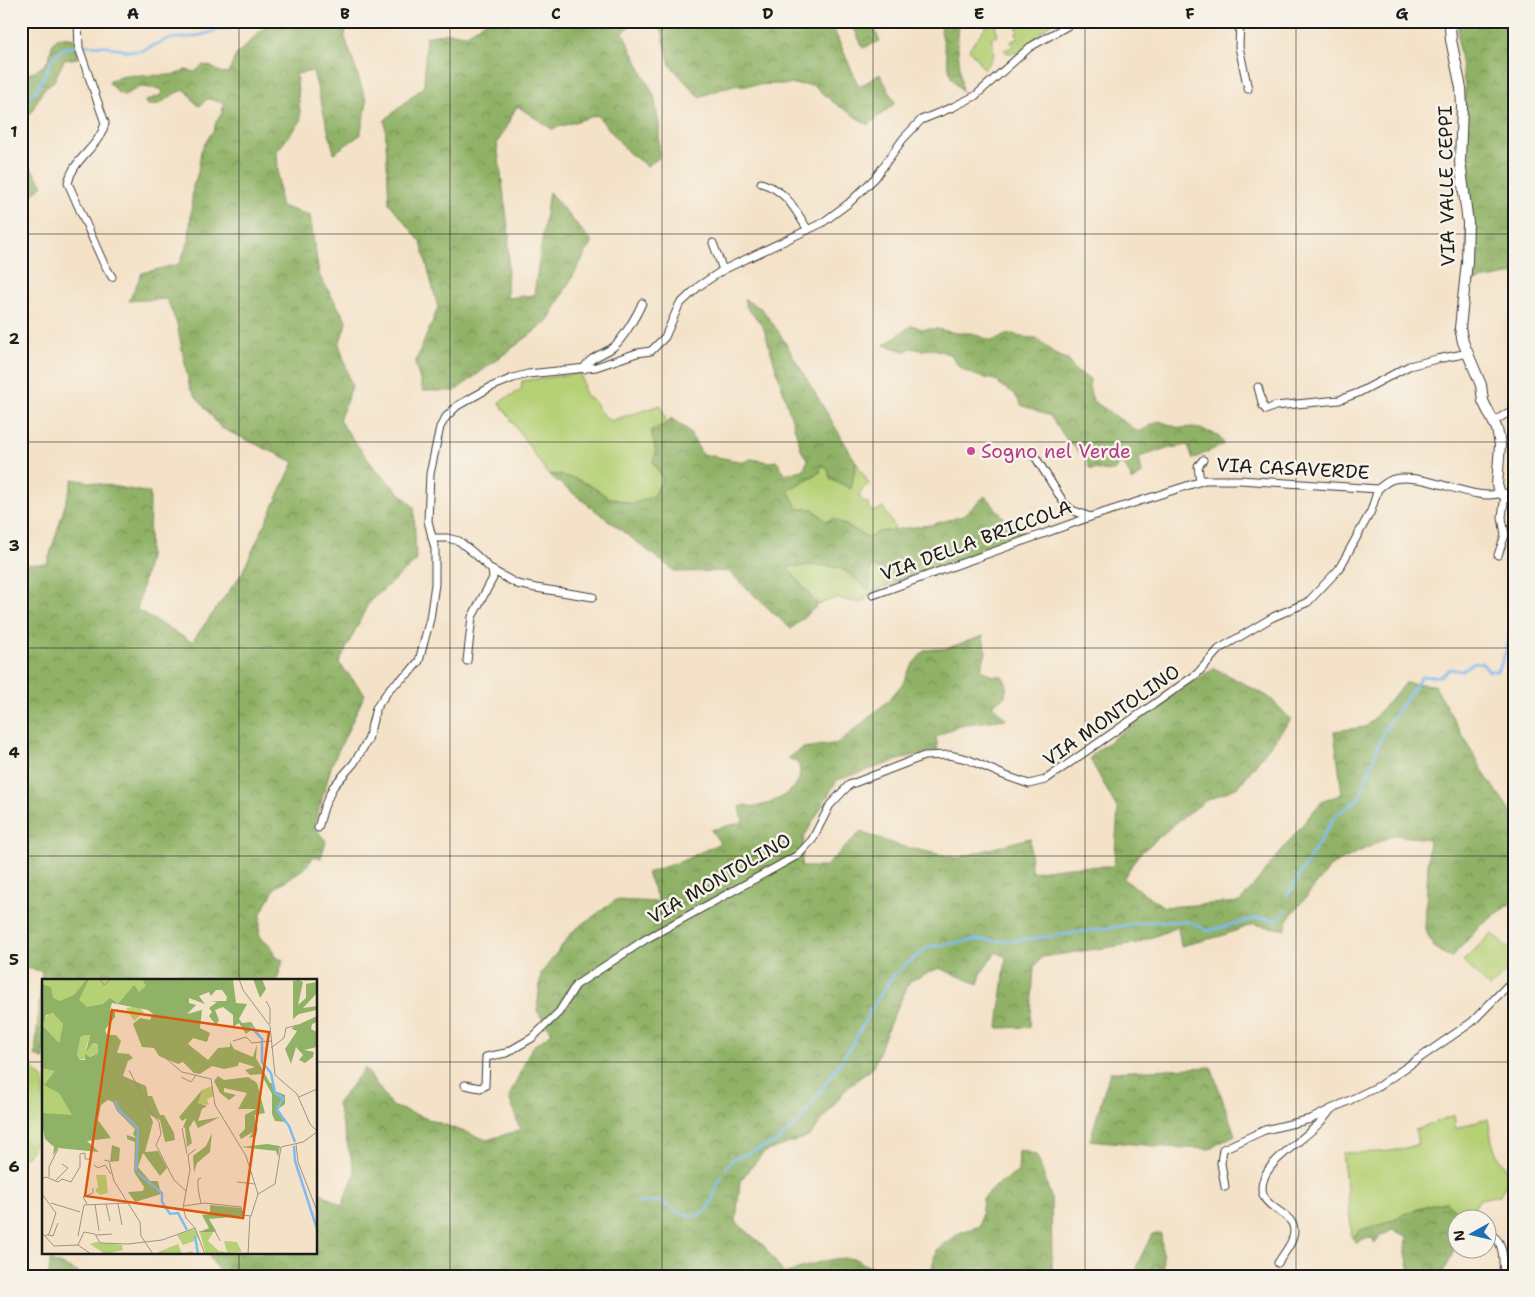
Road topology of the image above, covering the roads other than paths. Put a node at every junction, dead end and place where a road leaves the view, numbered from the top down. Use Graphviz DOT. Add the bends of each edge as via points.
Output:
graph roads {
  1 [pos="78,21"];
  2 [pos="1076,21"];
  3 [pos="1240,21"];
  4 [pos="1452,21"];
  5 [pos="1248,89"];
  6 [pos="760,183"];
  7 [pos="808,230"];
  8 [pos="713,243"];
  9 [pos="723,270"];
  10 [pos="112,277"];
  11 [pos="642,303"];
  12 [pos="1469,353"];
  13 [pos="584,368"];
  14 [pos="1258,386"];
  15 [pos="1514,409"];
  16 [pos="1492,422"];
  17 [pos="1025,453"];
  18 [pos="1203,460"];
  19 [pos="1200,481"];
  20 [pos="1378,489"];
  21 [pos="1506,495"];
  22 [pos="1090,517"];
  23 [pos="432,538"];
  24 [pos="1498,555"];
  25 [pos="492,570"];
  26 [pos="873,595"];
  27 [pos="593,597"];
  28 [pos="467,661"];
  29 [pos="318,828"];
  30 [pos="1514,979"];
  31 [pos="466,1085"];
  32 [pos="1331,1109"];
  33 [pos="1225,1187"];
  34 [pos="1498,1239"];
  35 [pos="1278,1263"];
  36 [pos="1504,1276"];
  1 -- 10 [label="street" via="79,46 105,123 101,135 75,167 68,182"];
  2 -- 7 [label="street" via="1030,47 975,96 921,120 903,138 875,178 849,203"];
  3 -- 5 [label="street" via="1239,47"];
  4 -- 12 [label="street, VIA VALLE CEPPI" via="1451,40 1461,88 1460,162 1468,223 1460,328"];
  6 -- 7 [label="street" via="774,187 785,196"];
  7 -- 9 [label="street"];
  8 -- 9 [label="street"];
  9 -- 13 [label="street" via="679,305 664,337 650,351"];
  11 -- 13 [label="street" via="613,347 587,362"];
  12 -- 14 [label="street" via="1409,366 1339,400 1275,406 1266,410"];
  12 -- 16 [label="street, VIA VALLE CEPPI"];
  13 -- 23 [label="street" via="513,378 457,406 446,416 440,427 430,474 428,521"];
  15 -- 16 [label="street"];
  16 -- 21 [label="street, VIA VALLE CEPPI" via="1497,429 1500,446 1497,485"];
  17 -- 22 [label="street" via="1036,458 1064,503"];
  18 -- 19 [label="street" via="1198,466"];
  19 -- 20 [label="street, VIA CASAVERDE" via="1240,480"];
  19 -- 22 [label="street, VIA CASAVERDE"];
  20 -- 21 [label="street, VIA CASAVERDE" via="1392,479 1418,478 1486,496"];
  20 -- 31 [label="street, VIA MONTOLINO" via="1371,511 1339,569 1308,602 1273,617 1218,649 1197,674 1046,780 1029,784 949,755 924,756 849,785 830,805 812,840 798,854 646,939 576,985 559,1012 532,1038 506,1053 486,1057 485,1086"];
  21 -- 24 [label="street" via="1502,517 1505,535"];
  22 -- 26 [label="street, VIA DELLA BRICCOLA"];
  23 -- 25 [label="street" via="459,541"];
  23 -- 29 [label="street" via="435,584 419,661 376,708 368,740 354,763 333,787"];
  25 -- 27 [label="street" via="517,584"];
  25 -- 28 [label="street" via="492,578 472,617"];
  30 -- 32 [label="street" via="1472,1022 1379,1086"];
  32 -- 33 [label="street" via="1311,1119 1265,1130 1223,1149"];
  32 -- 35 [label="street" via="1325,1120 1272,1164 1264,1176 1263,1197 1291,1220 1294,1228 1292,1240"];
  34 -- 36 [label="street" via="1502,1247"];
}
